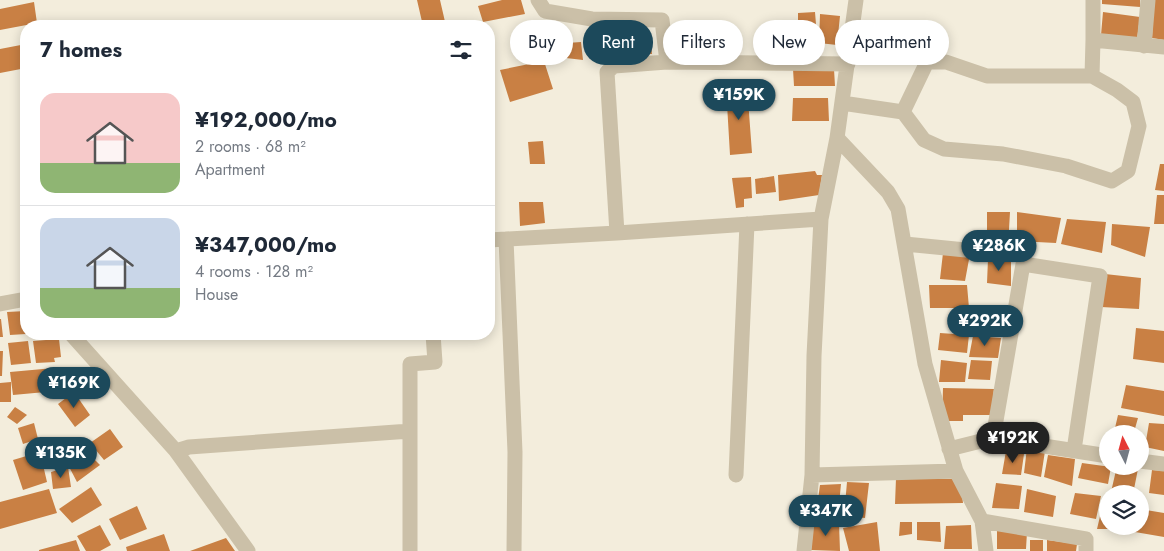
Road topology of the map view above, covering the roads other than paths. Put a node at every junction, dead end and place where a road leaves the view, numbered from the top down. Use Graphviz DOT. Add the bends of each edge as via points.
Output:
graph roads {
  1 [pos="538,0"];
  2 [pos="856,0"];
  3 [pos="1093,0"];
  4 [pos="1148,0"];
  5 [pos="854,20"];
  6 [pos="663,28"];
  7 [pos="1093,40"];
  8 [pos="1144,46"];
  9 [pos="1164,47"];
  10 [pos="663,62"];
  11 [pos="743,63"];
  12 [pos="835,64"];
  13 [pos="848,65"];
  14 [pos="1092,76"];
  15 [pos="842,103"];
  16 [pos="904,112"];
  17 [pos="837,138"];
  18 [pos="821,219"];
  19 [pos="747,224"];
  20 [pos="617,233"];
  21 [pos="506,239"];
  22 [pos="495,240"];
  23 [pos="905,244"];
  24 [pos="996,253"];
  25 [pos="20,300"];
  26 [pos="0,304"];
  27 [pos="76,340"];
  28 [pos="433,340"];
  29 [pos="410,431"];
  30 [pos="993,438"];
  31 [pos="949,449"];
  32 [pos="1074,450"];
  33 [pos="176,451"];
  34 [pos="1099,454"];
  35 [pos="1149,462"];
  36 [pos="1164,464"];
  37 [pos="956,471"];
  38 [pos="736,474"];
  39 [pos="812,475"];
  40 [pos="982,521"];
  41 [pos="248,551"];
  42 [pos="410,551"];
  43 [pos="514,551"];
  44 [pos="804,551"];
  45 [pos="986,551"];
  46 [pos="1086,551"];
  1 -- 6 [label="street" via="545,11 592,19 662,20"];
  2 -- 5 [label="street"];
  3 -- 7 [label="street"];
  4 -- 8 [label="street"];
  7 -- 8 [label="street"];
  7 -- 14 [label="street"];
  8 -- 9 [label="street"];
  10 -- 20 [label="street" via="614,66 607,72"];
  11 -- 12 [label="street"];
  13 -- 15 [label="street"];
  14 -- 16 [label="street" via="987,76 946,62 927,62"];
  14 -- 16 [label="street" via="1133,102 1139,126 1128,171 1112,181 1066,166 1004,154 944,149 924,140"];
  15 -- 16 [label="street"];
  15 -- 17 [label="street"];
  17 -- 18 [label="street"];
  17 -- 23 [label="street" via="888,192 898,209"];
  18 -- 19 [label="street"];
  18 -- 39 [label="street"];
  19 -- 20 [label="street"];
  19 -- 38 [label="street"];
  20 -- 21 [label="street"];
  21 -- 22 [label="street"];
  21 -- 43 [label="street" via="514,452"];
  23 -- 24 [label="street"];
  23 -- 31 [label="street" via="925,364"];
  25 -- 26 [label="street"];
  27 -- 33 [label="street"];
  28 -- 29 [label="street" via="435,362 410,364"];
  29 -- 33 [label="street" via="189,447"];
  29 -- 42 [label="street"];
  30 -- 31 [label="street"];
  30 -- 32 [label="street"];
  30 -- 32 [label="street" via="1023,264 1100,276"];
  31 -- 37 [label="street"];
  32 -- 34 [label="street"];
  33 -- 41 [label="street"];
  35 -- 36 [label="street"];
  37 -- 39 [label="street"];
  37 -- 40 [label="street"];
  39 -- 44 [label="street"];
  40 -- 45 [label="street"];
  40 -- 46 [label="street" via="1086,539"];
}
